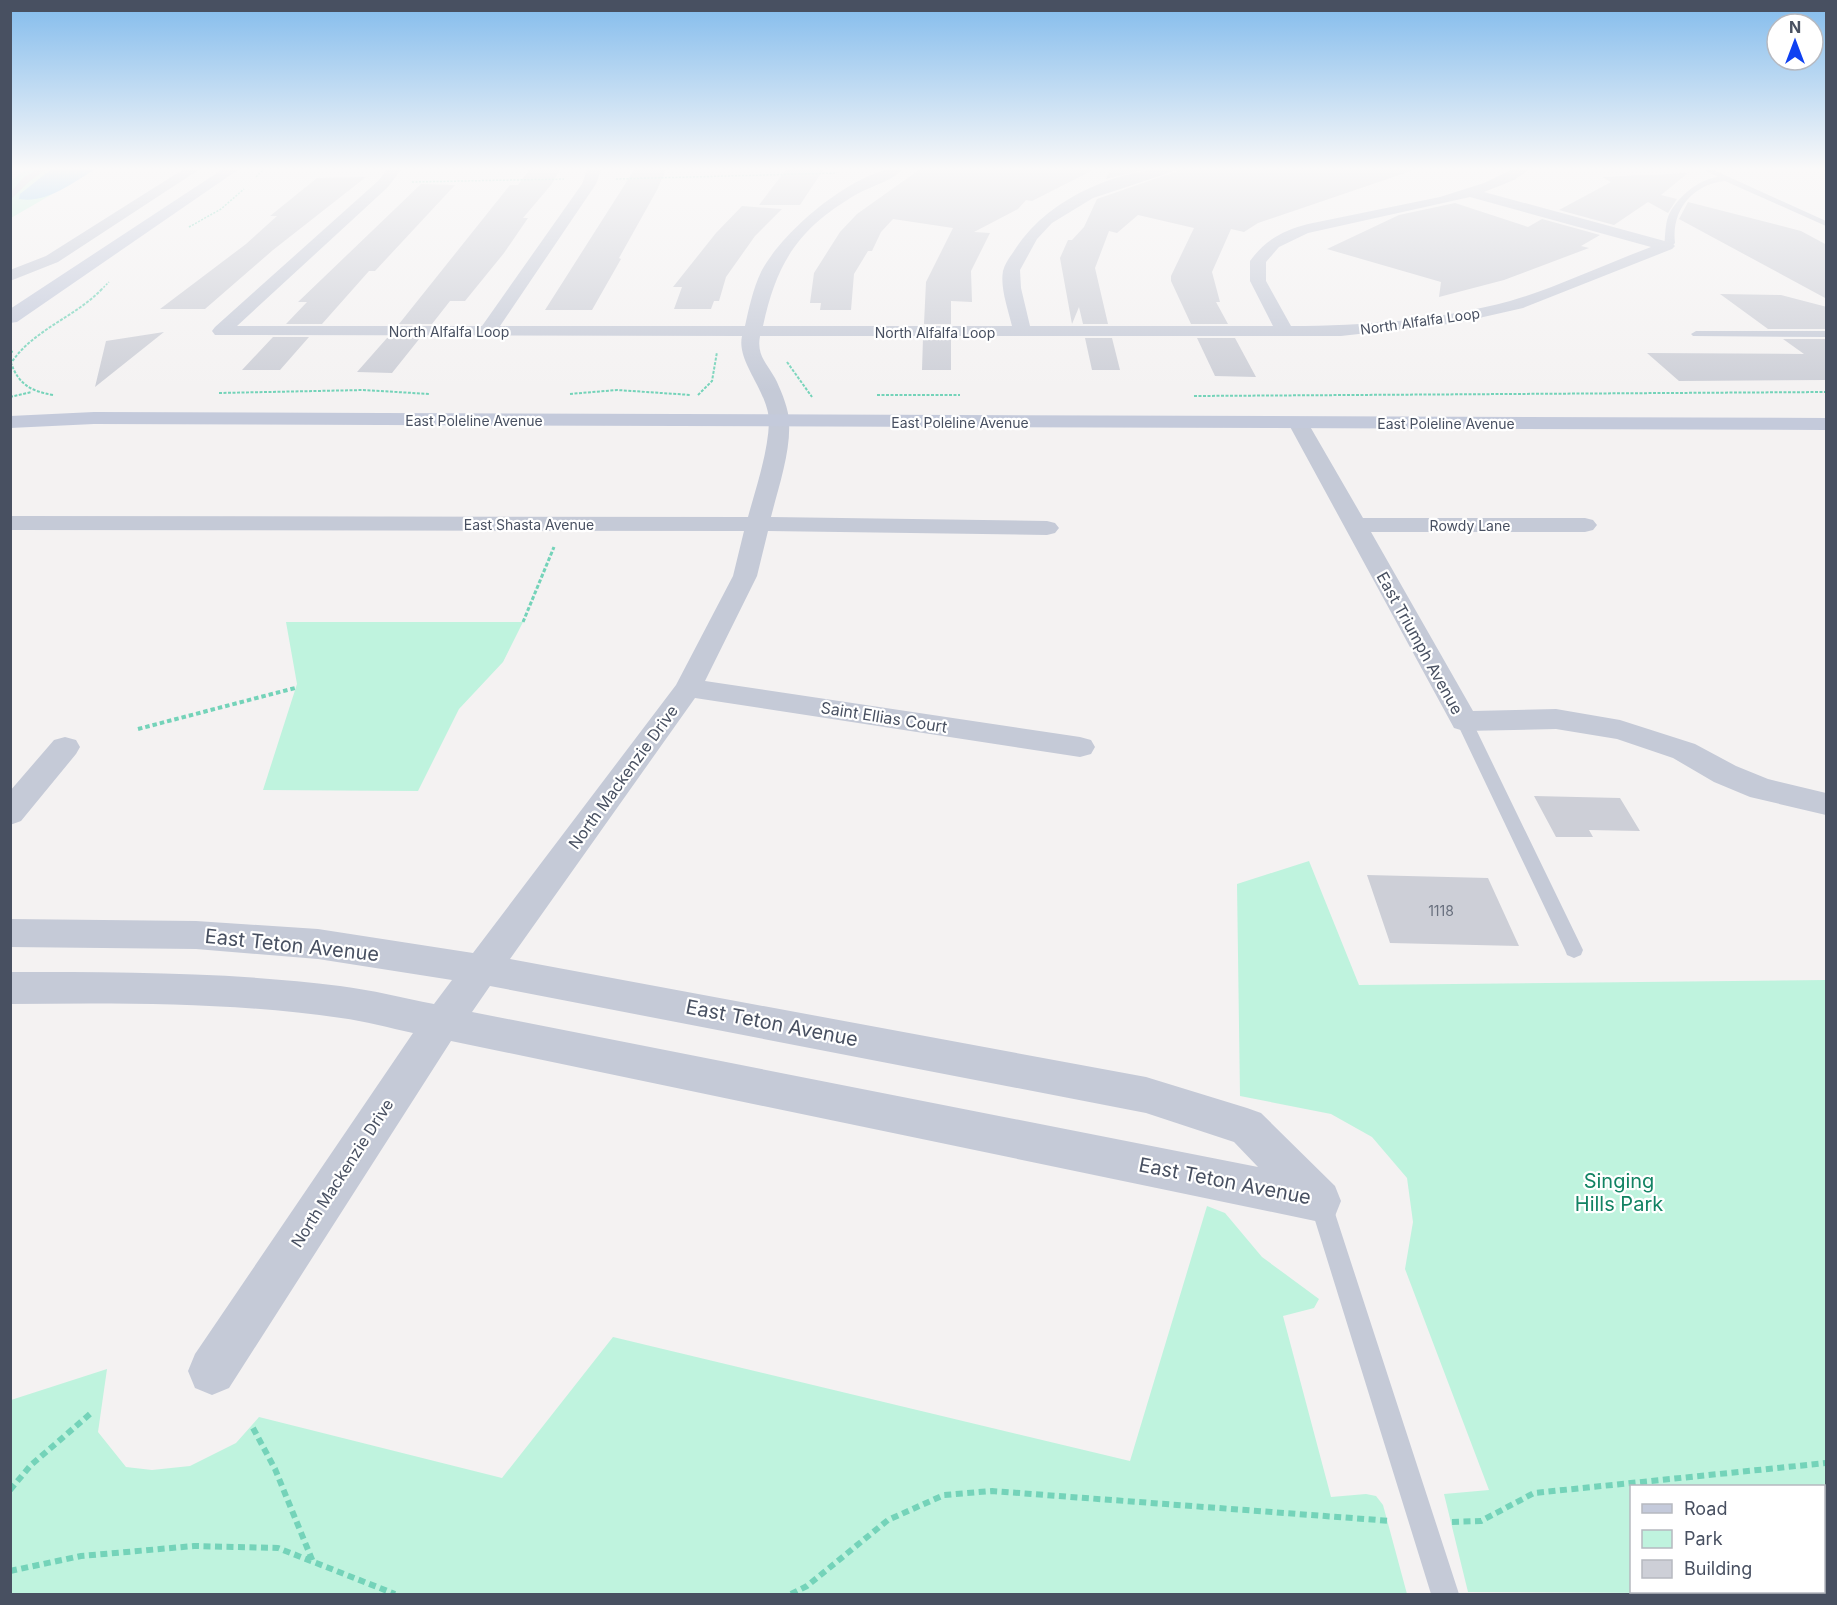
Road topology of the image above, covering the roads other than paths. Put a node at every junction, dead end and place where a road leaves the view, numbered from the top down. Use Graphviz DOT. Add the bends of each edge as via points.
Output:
graph roads {
  1 [pos="79,242"];
  2 [pos="123,242"];
  3 [pos="319,242"];
  4 [pos="548,242"];
  5 [pos="792,242"];
  6 [pos="1025,242"];
  7 [pos="1278,242"];
  8 [pos="1652,242"];
  9 [pos="1671,242"];
  10 [pos="1667,246"];
  11 [pos="10,276"];
  12 [pos="13,316"];
  13 [pos="487,331"];
  14 [pos="753,332"];
  15 [pos="1022,332"];
  16 [pos="1286,333"];
  17 [pos="1696,334"];
  18 [pos="1827,334"];
  19 [pos="10,413"];
  20 [pos="94,418"];
  21 [pos="779,421"];
  22 [pos="10,422"];
  23 [pos="1298,423"];
  24 [pos="1827,424"];
  25 [pos="10,523"];
  26 [pos="759,524"];
  27 [pos="1355,525"];
  28 [pos="1585,525"];
  29 [pos="1047,528"];
  30 [pos="688,688"];
  31 [pos="1464,722"];
  32 [pos="65,747"];
  33 [pos="1080,747"];
  34 [pos="1827,804"];
  35 [pos="10,813"];
  36 [pos="10,933"];
  37 [pos="1574,950"];
  38 [pos="481,970"];
  39 [pos="10,988"];
  40 [pos="443,1021"];
  41 [pos="1320,1201"];
  42 [pos="212,1371"];
  43 [pos="1445,1594"];
  1 -- 11 [label="street" via="52,259"];
  2 -- 12 [label="main road"];
  3 -- 13 [label="street, North Alfalfa Loop" via="221,331"];
  4 -- 13 [label="street"];
  5 -- 14 [label="street, North Mackenzie Drive" via="769,273"];
  6 -- 15 [label="street" via="1011,272"];
  7 -- 16 [label="street" via="1258,261 1258,281"];
  8 -- 10 [label="street"];
  9 -- 10 [label="lane"];
  10 -- 16 [label="street, North Alfalfa Loop" via="1517,304 1457,318"];
  13 -- 14 [label="street, North Alfalfa Loop"];
  14 -- 15 [label="street, North Alfalfa Loop"];
  14 -- 21 [label="street, North Mackenzie Drive" via="749,346 753,360 767,381"];
  15 -- 16 [label="street, North Alfalfa Loop"];
  17 -- 18 [label="lane"];
  19 -- 20 [label="main road, East Poleline Avenue"];
  20 -- 21 [label="main road, East Poleline Avenue"];
  20 -- 22 [label="main road, East Poleline Avenue"];
  21 -- 23 [label="main road, East Poleline Avenue"];
  21 -- 26 [label="street, North Mackenzie Drive"];
  23 -- 24 [label="main road, East Poleline Avenue"];
  23 -- 27 [label="street, East Triumph Avenue"];
  25 -- 26 [label="street, East Shasta Avenue"];
  26 -- 29 [label="street, East Shasta Avenue"];
  26 -- 30 [label="street, North Mackenzie Drive" via="745,576"];
  27 -- 28 [label="street, Rowdy Lane"];
  27 -- 31 [label="street, East Triumph Avenue"];
  30 -- 33 [label="street, Saint Ellias Court"];
  30 -- 38 [label="street, North Mackenzie Drive"];
  31 -- 34 [label="street, East Triumph Avenue" via="1556,719 1620,730 1684,751 1761,789"];
  31 -- 37 [label="lane"];
  32 -- 35 [label="street"];
  36 -- 38 [label="street, East Teton Avenue" via="196,935 318,944"];
  38 -- 40 [label="street, North Mackenzie Drive"];
  38 -- 41 [label="street, East Teton Avenue" via="1146,1095 1246,1127"];
  39 -- 40 [label="street, East Teton Avenue" via="251,992 342,1002"];
  40 -- 41 [label="street, East Teton Avenue"];
  40 -- 42 [label="street, North Mackenzie Drive"];
  41 -- 43 [label="lane"];
}
